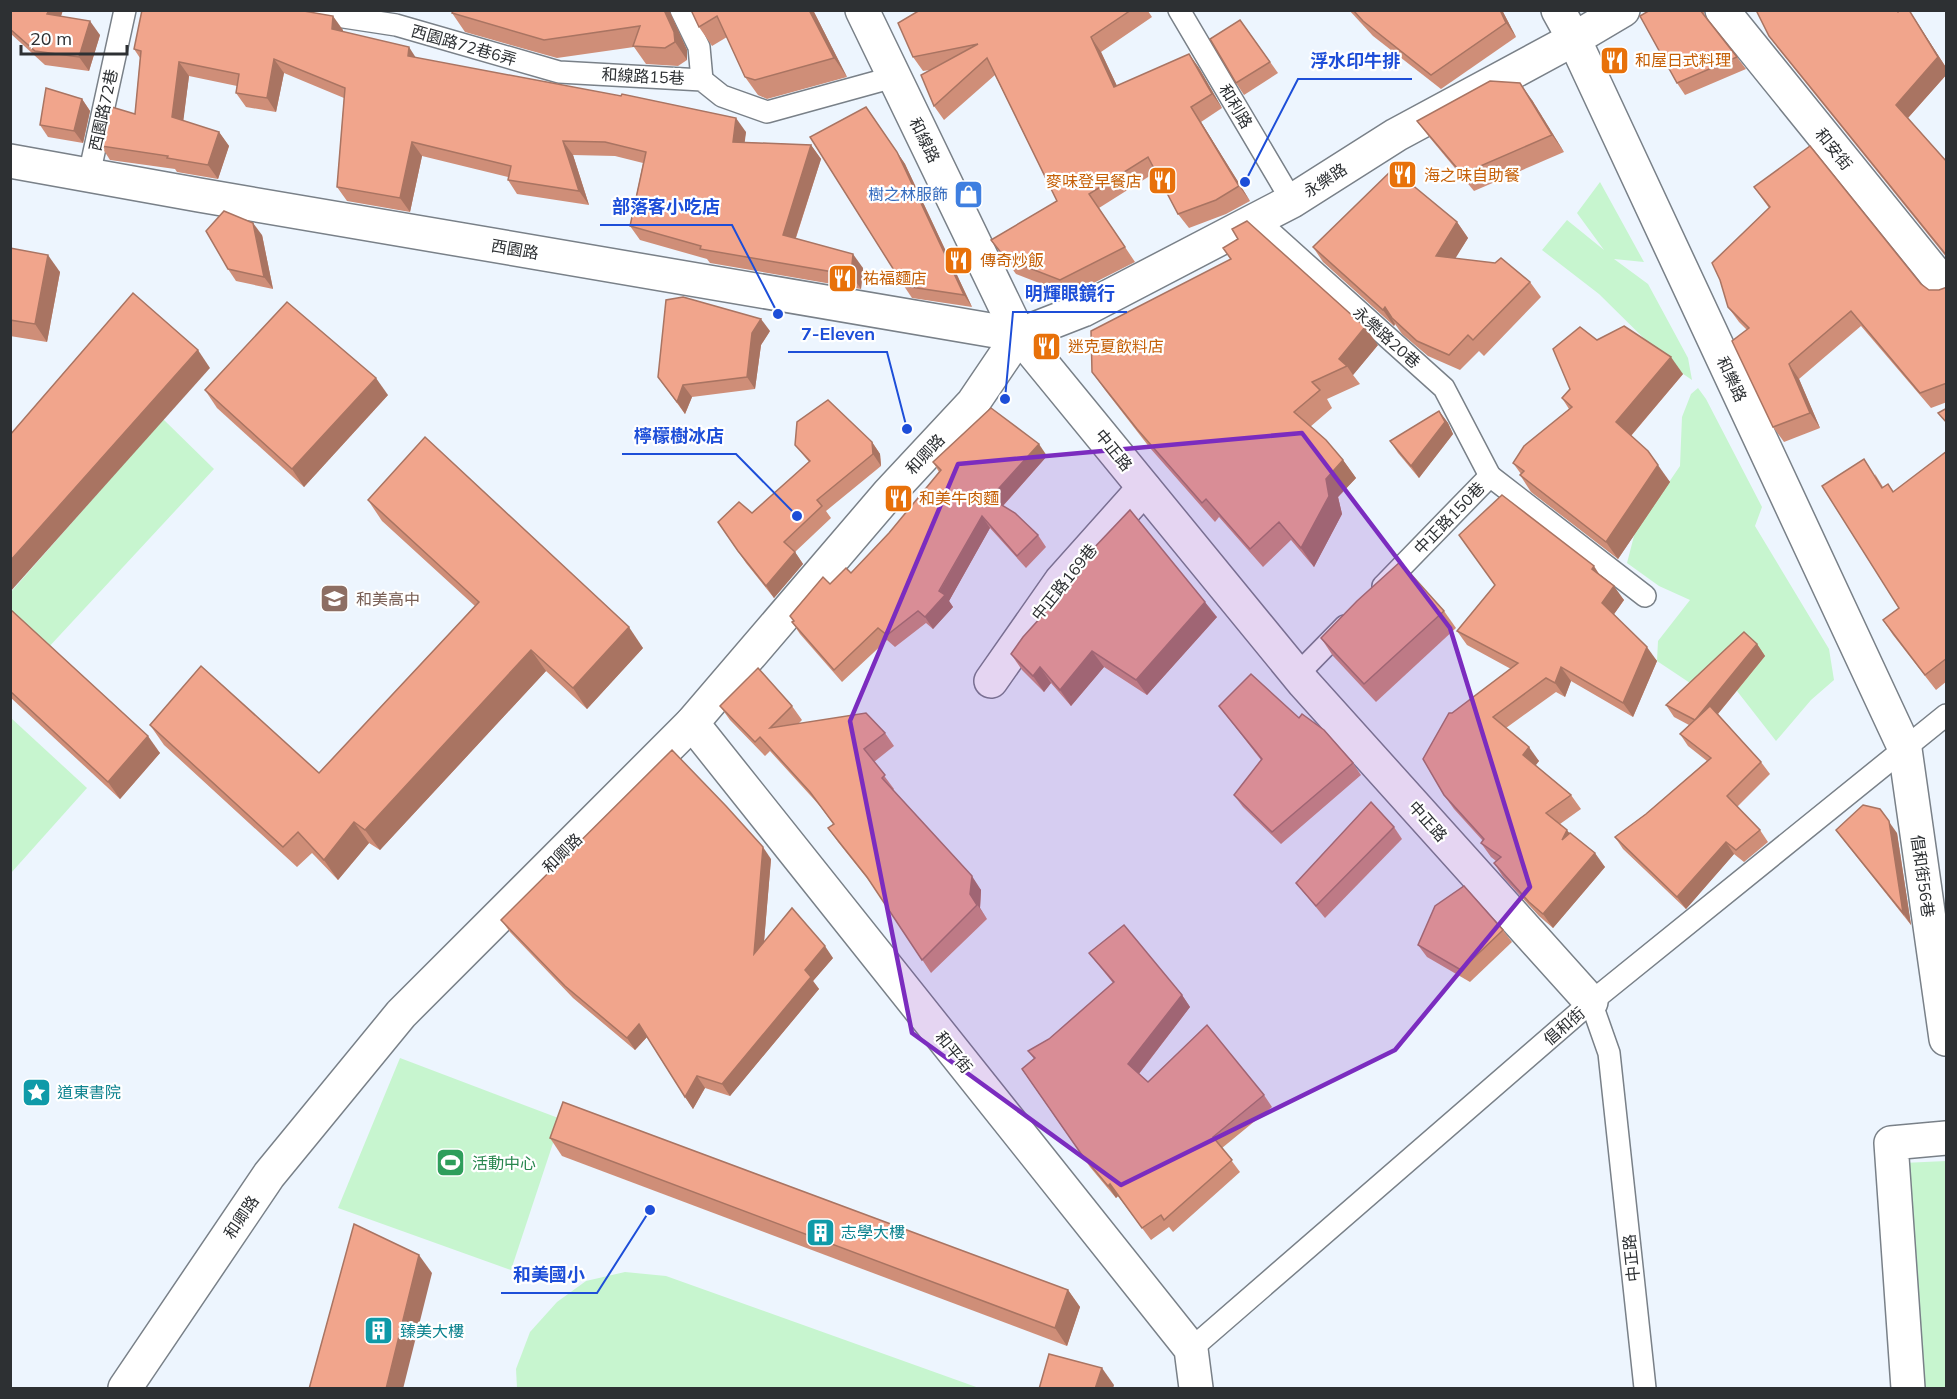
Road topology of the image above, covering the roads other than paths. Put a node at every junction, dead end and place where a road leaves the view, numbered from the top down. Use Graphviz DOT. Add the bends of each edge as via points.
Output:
graph roads {
  1 [pos="125,10"];
  2 [pos="298,10"];
  3 [pos="681,10"];
  4 [pos="862,10"];
  5 [pos="1179,10"];
  6 [pos="1558,10"];
  7 [pos="1623,10"];
  8 [pos="1722,10"];
  9 [pos="1574,39"];
  10 [pos="559,72"];
  11 [pos="894,77"];
  12 [pos="702,80"];
  13 [pos="10,161"];
  14 [pos="89,175"];
  15 [pos="1292,201"];
  16 [pos="1257,219"];
  17 [pos="1947,287"];
  18 [pos="1019,334"];
  19 [pos="1490,476"];
  20 [pos="1144,488"];
  21 [pos="1644,596"];
  22 [pos="1297,675"];
  23 [pos="991,681"];
  24 [pos="1947,715"];
  25 [pos="692,723"];
  26 [pos="1905,749"];
  27 [pos="1591,1002"];
  28 [pos="1947,1039"];
  29 [pos="1947,1138"];
  30 [pos="1191,1349"];
  31 [pos="125,1389"];
  32 [pos="1196,1389"];
  33 [pos="1645,1389"];
  34 [pos="1908,1389"];
  1 -- 14 [label="lane, 西園路72巷"];
  2 -- 10 [label="lane, 西園路72巷6弄" via="396,25"];
  3 -- 12 [label="lane" via="699,47"];
  4 -- 11 [label="street, 和線路"];
  5 -- 15 [label="lane, 和利路"];
  6 -- 9 [label="street, 和樂路"];
  7 -- 9 [label="street, 永樂路"];
  8 -- 17 [label="street, 和安街"];
  9 -- 15 [label="street, 永樂路" via="1396,135"];
  9 -- 26 [label="street, 和樂路"];
  10 -- 12 [label="lane, 和線路15巷"];
  11 -- 12 [label="lane, 和線路15巷" via="768,112 722,96"];
  11 -- 18 [label="street, 和線路"];
  13 -- 14 [label="street, 西園路"];
  14 -- 18 [label="street, 西園路"];
  15 -- 16 [label="street, 永樂路"];
  16 -- 18 [label="street, 永樂路" via="1083,310"];
  16 -- 19 [label="lane, 永樂路20巷" via="1444,388"];
  18 -- 20 [label="street, 中正路"];
  18 -- 25 [label="street, 和卿路" via="973,403 889,493"];
  19 -- 21 [label="lane, 中正路150巷"];
  19 -- 22 [label="lane, 中正路150巷"];
  20 -- 22 [label="street, 中正路"];
  20 -- 23 [label="street, 中正路169巷" via="1061,581"];
  22 -- 27 [label="street, 中正路"];
  24 -- 26 [label="lane, 倡和街"];
  25 -- 30 [label="street, 和平街"];
  25 -- 31 [label="street, 和卿路" via="401,1014 269,1175"];
  26 -- 27 [label="lane, 倡和街"];
  26 -- 28 [label="street, 倡和街56巷"];
  27 -- 30 [label="lane, 倡和街"];
  27 -- 33 [label="lane, 中正路" via="1609,1053"];
  29 -- 34 [label="street" via="1891,1143"];
  30 -- 32 [label="street"];
}
